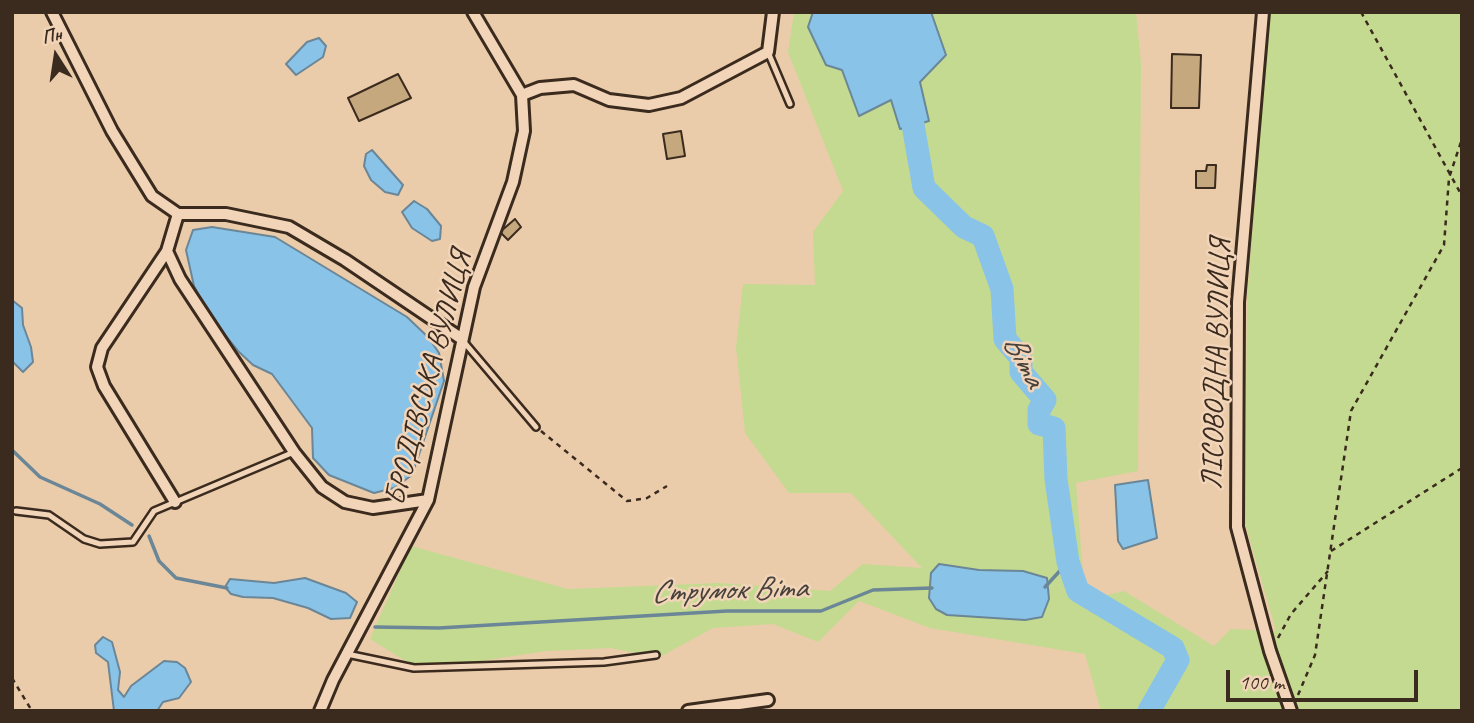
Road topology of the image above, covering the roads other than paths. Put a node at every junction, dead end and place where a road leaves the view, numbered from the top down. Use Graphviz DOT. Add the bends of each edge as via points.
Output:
graph roads {
  1 [pos="52,12"];
  2 [pos="473,12"];
  3 [pos="773,12"];
  4 [pos="1264,12"];
  5 [pos="768,52"];
  6 [pos="522,95"];
  7 [pos="790,104"];
  8 [pos="178,214"];
  9 [pos="167,251"];
  10 [pos="462,339"];
  11 [pos="536,427"];
  12 [pos="294,452"];
  13 [pos="428,500"];
  14 [pos="175,502"];
  15 [pos="16,511"];
  16 [pos="347,654"];
  17 [pos="656,654"];
  18 [pos="768,700"];
  19 [pos="320,711"];
  20 [pos="688,711"];
  21 [pos="1291,711"];
  1 -- 8 [label="street" via="112,131 152,197"];
  2 -- 6 [label="street, БРОДІВСЬКА ВУЛИЦЯ"];
  3 -- 5 [label="street"];
  4 -- 21 [label="street, ЛІСОВОДНА ВУЛИЦЯ" via="1238,302 1237,527"];
  5 -- 6 [label="street" via="681,98 649,105 609,100 574,85"];
  5 -- 7 [label="lane"];
  6 -- 10 [label="street, БРОДІВСЬКА ВУЛИЦЯ" via="524,131 513,182 474,287"];
  8 -- 9 [label="street"];
  8 -- 10 [label="street" via="226,214 289,227"];
  9 -- 12 [label="street" via="215,334"];
  9 -- 14 [label="street" via="102,348 97,367"];
  10 -- 11 [label="lane"];
  10 -- 13 [label="street, БРОДІВСЬКА ВУЛИЦЯ"];
  12 -- 13 [label="street" via="322,487 345,502 373,508"];
  12 -- 14 [label="lane"];
  13 -- 16 [label="street, БРОДІВСЬКА ВУЛИЦЯ"];
  14 -- 15 [label="lane" via="153,511 133,542 117,545 84,539 49,516"];
  16 -- 17 [label="lane" via="414,668 604,662"];
  16 -- 19 [label="street, БРОДІВСЬКА ВУЛИЦЯ"];
  18 -- 20 [label="street"];
}
